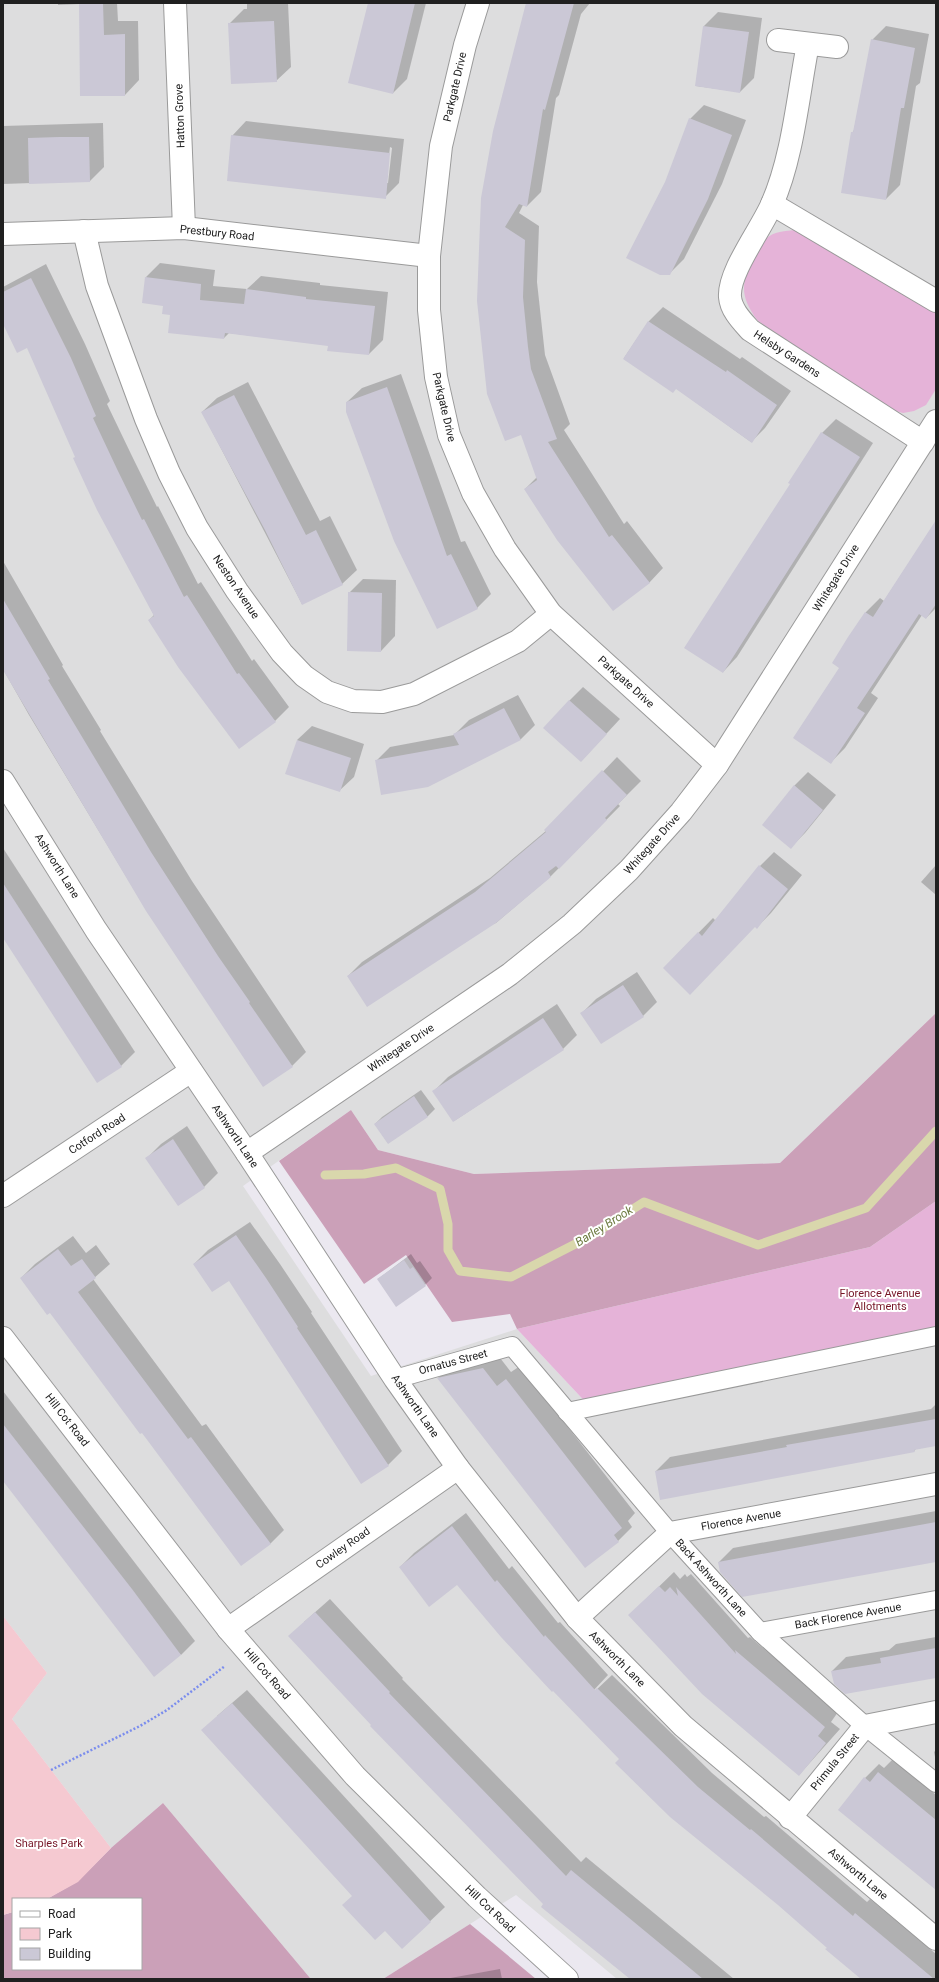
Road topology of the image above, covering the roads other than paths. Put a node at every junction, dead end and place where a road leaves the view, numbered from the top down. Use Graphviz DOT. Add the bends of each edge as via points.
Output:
graph roads {
  1 [pos="175,3"];
  2 [pos="478,3"];
  3 [pos="778,40"];
  4 [pos="808,44"];
  5 [pos="837,47"];
  6 [pos="772,204"];
  7 [pos="184,228"];
  8 [pos="84,231"];
  9 [pos="3,234"];
  10 [pos="430,256"];
  11 [pos="936,301"];
  12 [pos="936,421"];
  13 [pos="923,442"];
  14 [pos="551,614"];
  15 [pos="717,765"];
  16 [pos="3,781"];
  17 [pos="192,1071"];
  18 [pos="247,1153"];
  19 [pos="3,1196"];
  20 [pos="936,1336"];
  21 [pos="3,1338"];
  22 [pos="512,1346"];
  23 [pos="395,1379"];
  24 [pos="567,1412"];
  25 [pos="458,1468"];
  26 [pos="936,1484"];
  27 [pos="670,1533"];
  28 [pos="936,1600"];
  29 [pos="577,1618"];
  30 [pos="228,1629"];
  31 [pos="760,1632"];
  32 [pos="936,1712"];
  33 [pos="865,1726"];
  34 [pos="936,1783"];
  35 [pos="790,1818"];
  36 [pos="936,1939"];
  37 [pos="567,1979"];
  1 -- 7 [label="street, Hatton Grove"];
  2 -- 10 [label="street, Parkgate Drive" via="465,45 441,146"];
  3 -- 4 [label="street"];
  4 -- 5 [label="street"];
  4 -- 6 [label="street, Helsby Gardens" via="785,168"];
  6 -- 11 [label="street"];
  6 -- 13 [label="street, Helsby Gardens" via="732,279 730,298 737,315 750,330"];
  7 -- 8 [label="street, Prestbury Road"];
  7 -- 10 [label="street, Prestbury Road"];
  8 -- 9 [label="street, Prestbury Road"];
  8 -- 14 [label="street, Neston Avenue" via="97,286 146,419 169,473 197,528 237,591 282,653 304,676 327,692 353,700 382,702 414,694 518,641"];
  10 -- 14 [label="street, Parkgate Drive" via="429,310 436,377 449,435 472,493 505,549"];
  12 -- 13 [label="street, Whitegate Drive"];
  13 -- 15 [label="street, Whitegate Drive"];
  14 -- 15 [label="street, Parkgate Drive"];
  15 -- 18 [label="street, Whitegate Drive" via="681,812 629,870 572,924 510,974"];
  16 -- 17 [label="street, Ashworth Lane" via="96,930"];
  17 -- 18 [label="street, Ashworth Lane"];
  17 -- 19 [label="street, Cotford Road"];
  18 -- 23 [label="street, Ashworth Lane"];
  20 -- 24 [label="lane"];
  21 -- 30 [label="street, Hill Cot Road"];
  22 -- 23 [label="lane, Ornatus Street"];
  22 -- 24 [label="lane, Back Ashworth Lane"];
  23 -- 25 [label="street, Ashworth Lane"];
  24 -- 27 [label="lane, Back Ashworth Lane"];
  25 -- 29 [label="street, Ashworth Lane"];
  25 -- 30 [label="street, Cowley Road"];
  26 -- 27 [label="street, Florence Avenue"];
  27 -- 29 [label="street"];
  27 -- 31 [label="lane, Back Ashworth Lane"];
  28 -- 31 [label="lane, Back Florence Avenue"];
  29 -- 35 [label="street, Ashworth Lane" via="683,1726"];
  30 -- 37 [label="street, Hill Cot Road" via="354,1776 477,1898"];
  31 -- 33 [label="lane, Back Ashworth Lane"];
  32 -- 33 [label="street, Primula Street"];
  33 -- 34 [label="lane, Back Ashworth Lane"];
  33 -- 35 [label="street, Primula Street"];
  35 -- 36 [label="street, Ashworth Lane"];
}
